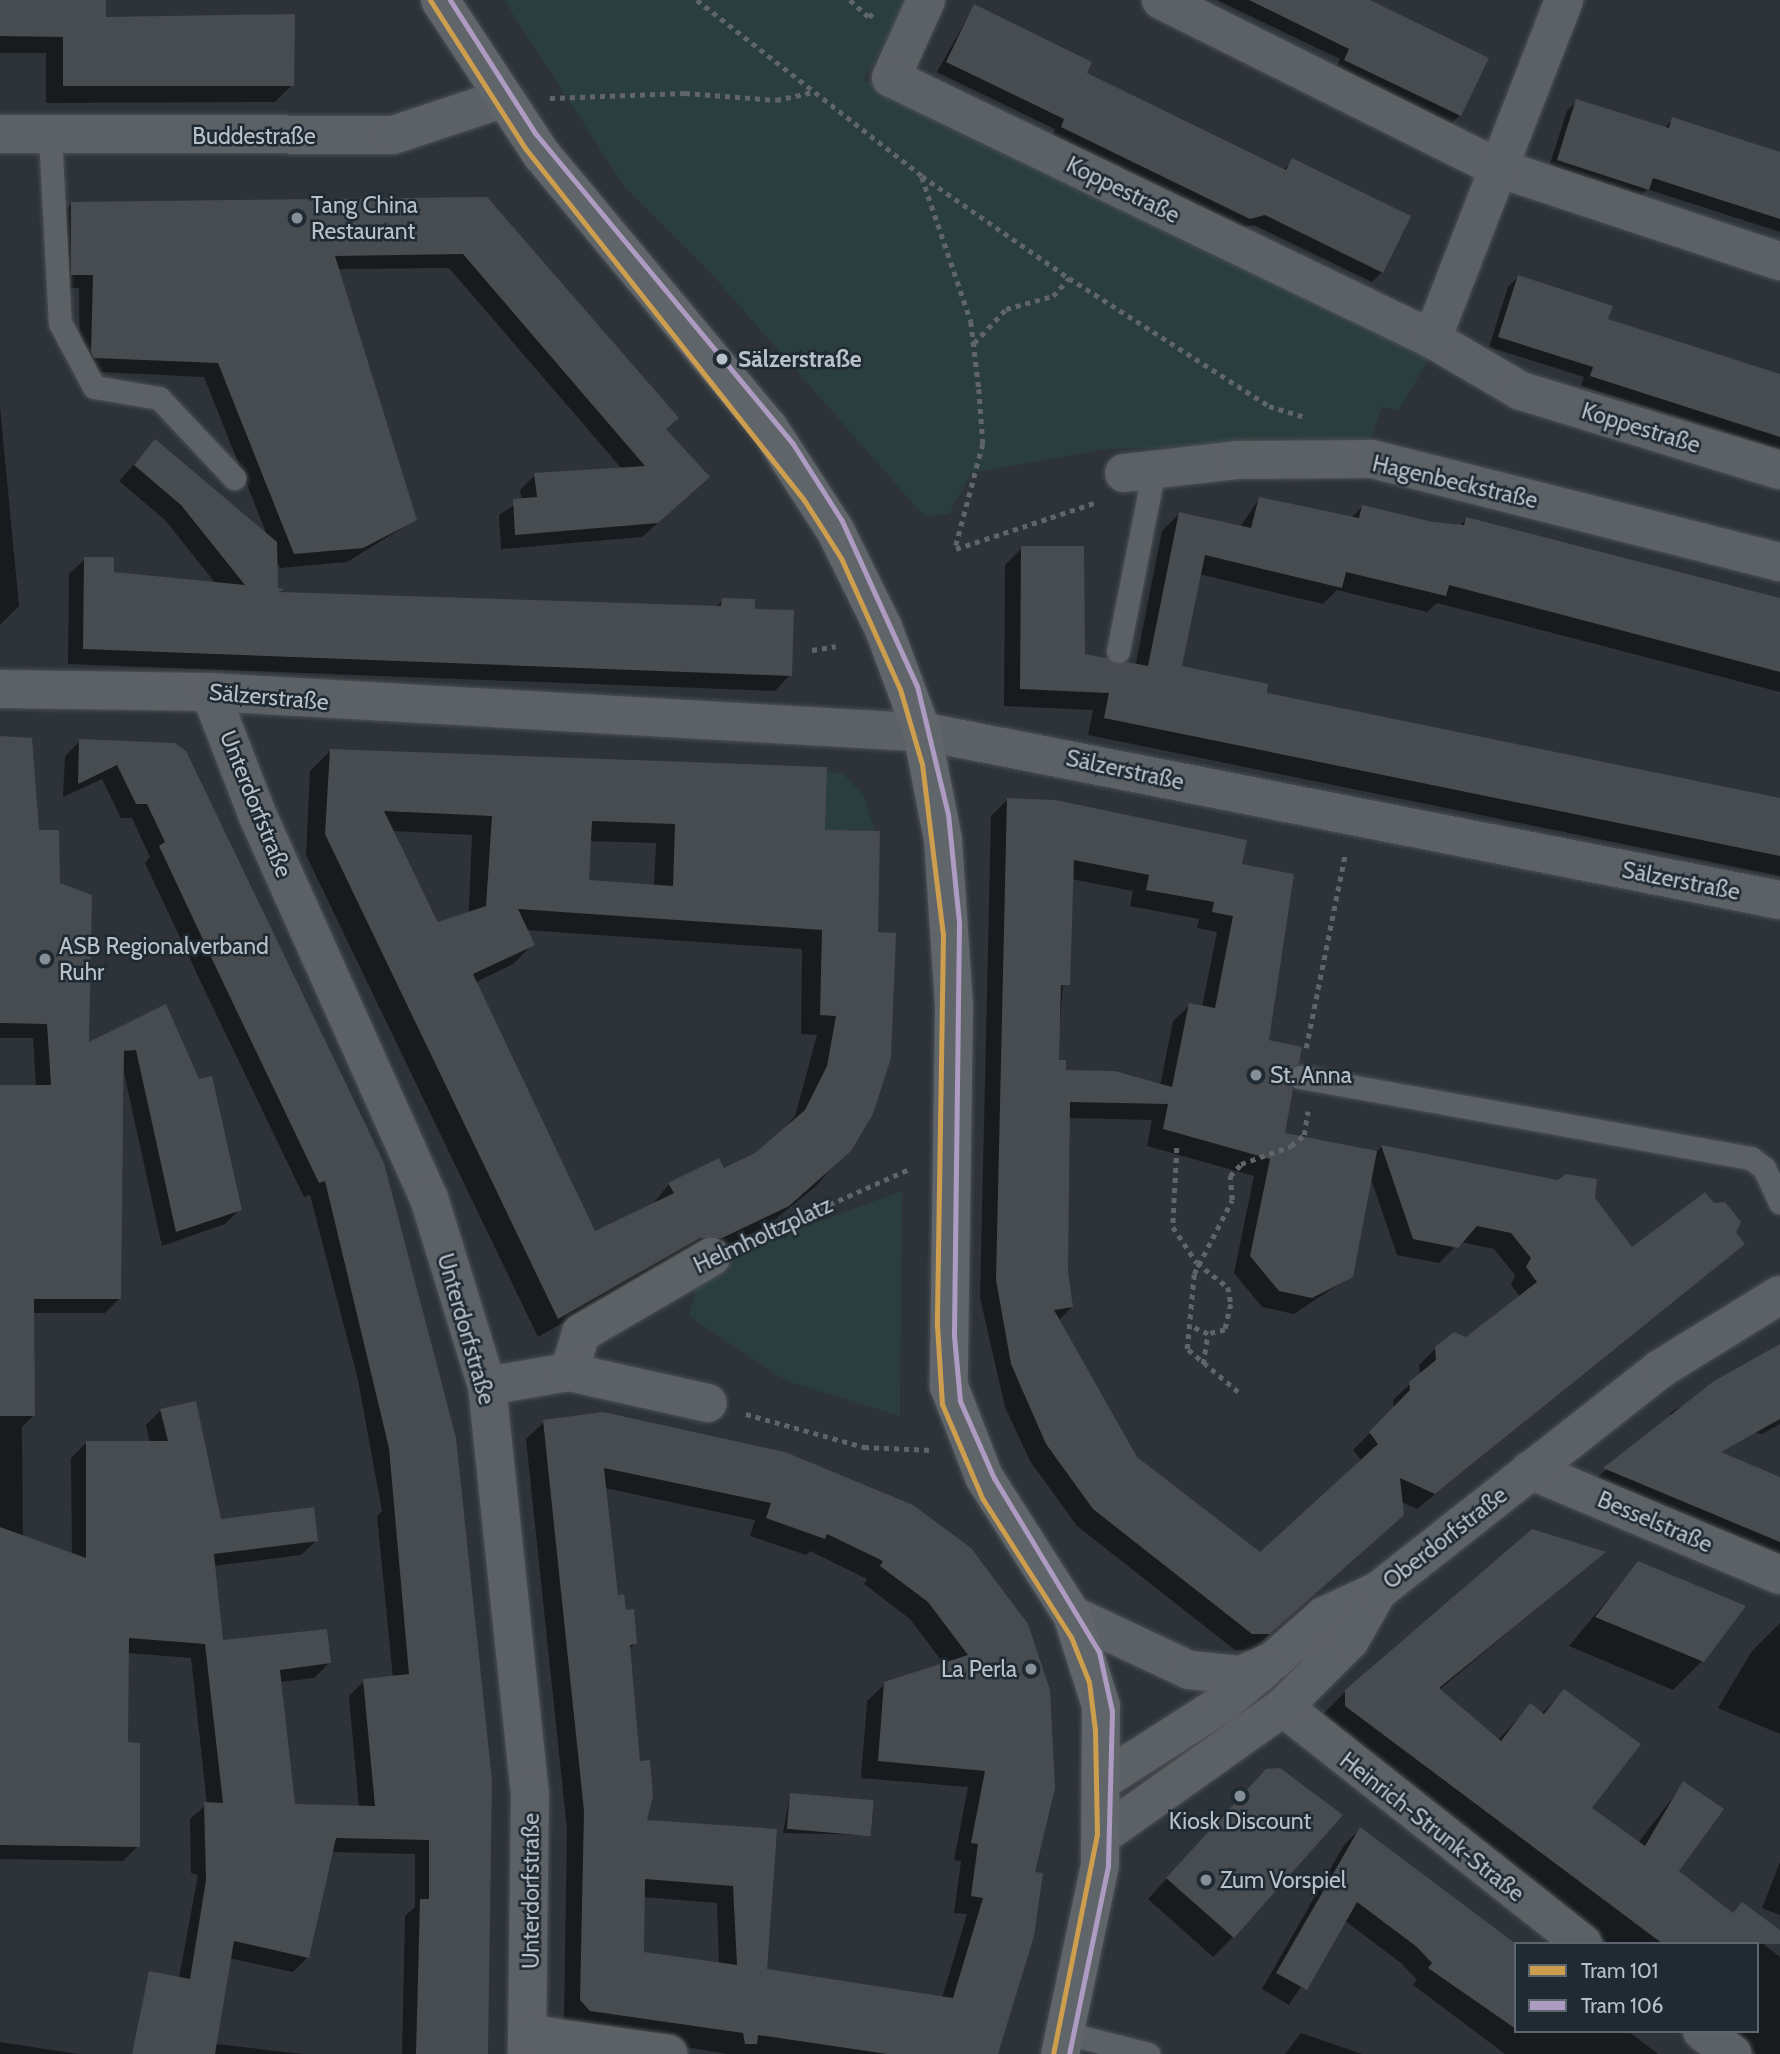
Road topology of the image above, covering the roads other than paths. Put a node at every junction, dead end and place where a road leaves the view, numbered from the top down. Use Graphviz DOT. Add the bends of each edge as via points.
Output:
graph roads {
  1 [pos="440,0"];
  2 [pos="926,0"];
  3 [pos="1161,0"];
  4 [pos="1564,0"];
  5 [pos="502,99"];
  6 [pos="0,134"];
  7 [pos="50,135"];
  8 [pos="1498,168"];
  9 [pos="1780,261"];
  10 [pos="1432,339"];
  11 [pos="1780,470"];
  12 [pos="1139,471"];
  13 [pos="234,478"];
  14 [pos="1780,562"];
  15 [pos="1118,651"];
  16 [pos="0,689"];
  17 [pos="210,692"];
  18 [pos="922,732"];
  19 [pos="1780,900"];
  20 [pos="1307,1078"];
  21 [pos="1780,1202"];
  22 [pos="710,1257"];
  23 [pos="1780,1295"];
  24 [pos="569,1372"];
  25 [pos="486,1386"];
  26 [pos="708,1403"];
  27 [pos="1531,1470"];
  28 [pos="1780,1575"];
  29 [pos="1378,1591"];
  30 [pos="1072,1615"];
  31 [pos="1273,1660"];
  32 [pos="1283,1707"];
  33 [pos="1105,1779"];
  34 [pos="1103,1835"];
  35 [pos="1580,1942"];
  36 [pos="1705,2033"];
  37 [pos="528,2044"];
  38 [pos="1063,2044"];
  39 [pos="669,2054"];
  40 [pos="1148,2054"];
  41 [pos="1732,2054"];
  1 -- 5 [label="main road"];
  2 -- 10 [label="street, Koppestraße" via="891,78"];
  3 -- 8 [label="street"];
  4 -- 8 [label="street"];
  5 -- 7 [label="street, Buddestraße" via="393,135"];
  5 -- 18 [label="main road" via="573,195 769,428 835,530 883,626"];
  6 -- 7 [label="street, Buddestraße"];
  7 -- 13 [label="lane" via="60,323 94,387 159,398"];
  8 -- 9 [label="street"];
  8 -- 10 [label="street"];
  10 -- 11 [label="street, Koppestraße" via="1521,391"];
  12 -- 14 [label="street, Hagenbeckstraße" via="1237,460 1372,459"];
  12 -- 15 [label="lane"];
  16 -- 17 [label="street, Sälzerstraße"];
  17 -- 18 [label="street, Sälzerstraße"];
  17 -- 25 [label="street, Unterdorfstraße" via="257,814 429,1198"];
  18 -- 19 [label="street, Sälzerstraße" via="1038,750 1352,819"];
  18 -- 30 [label="main road" via="950,921 949,1386 966,1441"];
  20 -- 21 [label="lane" via="1630,1130 1751,1158 1764,1168"];
  22 -- 24 [label="street, Helmholtzplatz" via="581,1333"];
  23 -- 27 [label="street, Oberdorfstraße" via="1716,1330"];
  24 -- 25 [label="street"];
  24 -- 26 [label="street"];
  25 -- 37 [label="street, Unterdorfstraße" via="530,1793"];
  27 -- 28 [label="street, Besselstraße"];
  27 -- 29 [label="street, Oberdorfstraße"];
  29 -- 31 [label="street" via="1324,1616"];
  29 -- 32 [label="street, Oberdorfstraße" via="1350,1640"];
  30 -- 31 [label="street" via="1189,1670 1241,1675"];
  30 -- 33 [label="main road" via="1098,1689"];
  31 -- 33 [label="street" via="1222,1704"];
  32 -- 34 [label="street, Oberdorfstraße"];
  32 -- 35 [label="street, Heinrich-Strunk-Straße"];
  33 -- 34 [label="main road"];
  34 -- 38 [label="main road"];
  36 -- 41 [label="street"];
  37 -- 39 [label="street"];
  38 -- 40 [label="lane"];
}
